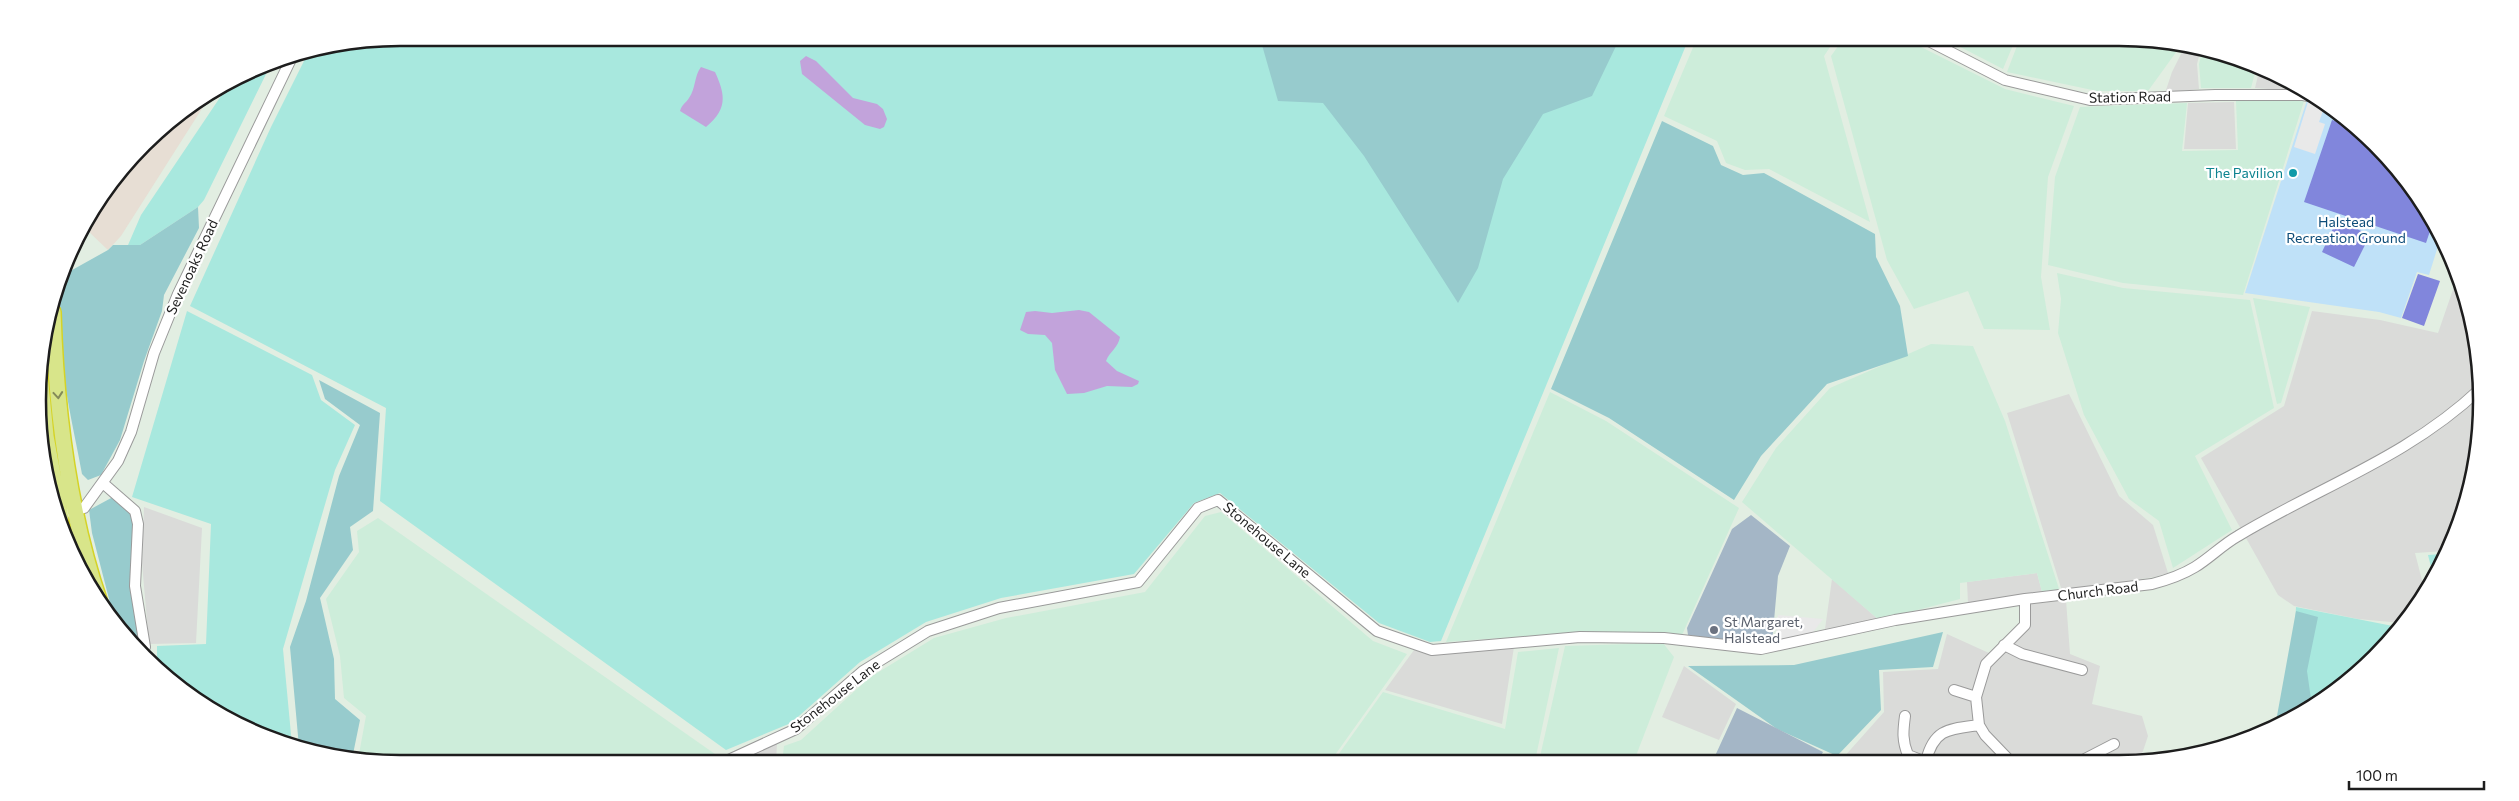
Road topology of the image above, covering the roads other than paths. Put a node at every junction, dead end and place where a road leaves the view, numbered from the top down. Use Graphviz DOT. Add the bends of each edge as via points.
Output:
graph roads {
  1 [pos="1939,46"];
  2 [pos="290,64"];
  3 [pos="2295,93"];
  4 [pos="54,327"];
  5 [pos="2473,396"];
  6 [pos="104,484"];
  7 [pos="75,512"];
  8 [pos="66,516"];
  9 [pos="92,575"];
  10 [pos="2025,599"];
  11 [pos="1664,638"];
  12 [pos="145,645"];
  13 [pos="2004,645"];
  14 [pos="2082,670"];
  15 [pos="1954,690"];
  16 [pos="1976,697"];
  17 [pos="1905,716"];
  18 [pos="1979,725"];
  19 [pos="2114,744"];
  20 [pos="739,755"];
  21 [pos="1908,755"];
  22 [pos="1926,755"];
  23 [pos="2004,755"];
  24 [pos="2091,755"];
  1 -- 3 [label="street, Station Road" via="2005,80 2090,100"];
  2 -- 6 [label="street, Sevenoaks Road" via="178,294 154,353 131,432"];
  4 -- 7 [label="highway, one-way" via="60,416"];
  5 -- 10 [label="street, Church Road" via="2453,414 2391,456 2237,536 2195,567 2152,584"];
  6 -- 7 [label="street, Sevenoaks Road" via="84,508"];
  6 -- 12 [label="street" via="135,511 138,524 135,586"];
  7 -- 8 [label="street, Sevenoaks Road"];
  7 -- 9 [label="highway"];
  10 -- 11 [label="street, Church Road" via="1895,620 1761,649"];
  10 -- 13 [label="street" via="2024,625"];
  11 -- 20 [label="street, Stonehouse Lane" via="1580,637 1432,650 1377,631 1218,500 1198,508 1138,582 999,608 928,631 863,671 796,729"];
  13 -- 14 [label="street" via="2022,654"];
  13 -- 16 [label="street" via="1986,664"];
  15 -- 16 [label="street"];
  16 -- 18 [label="street"];
  17 -- 21 [label="street" via="1902,736"];
  18 -- 22 [label="street" via="1947,730 1937,737"];
  18 -- 23 [label="street"];
  19 -- 24 [label="street"];
}
